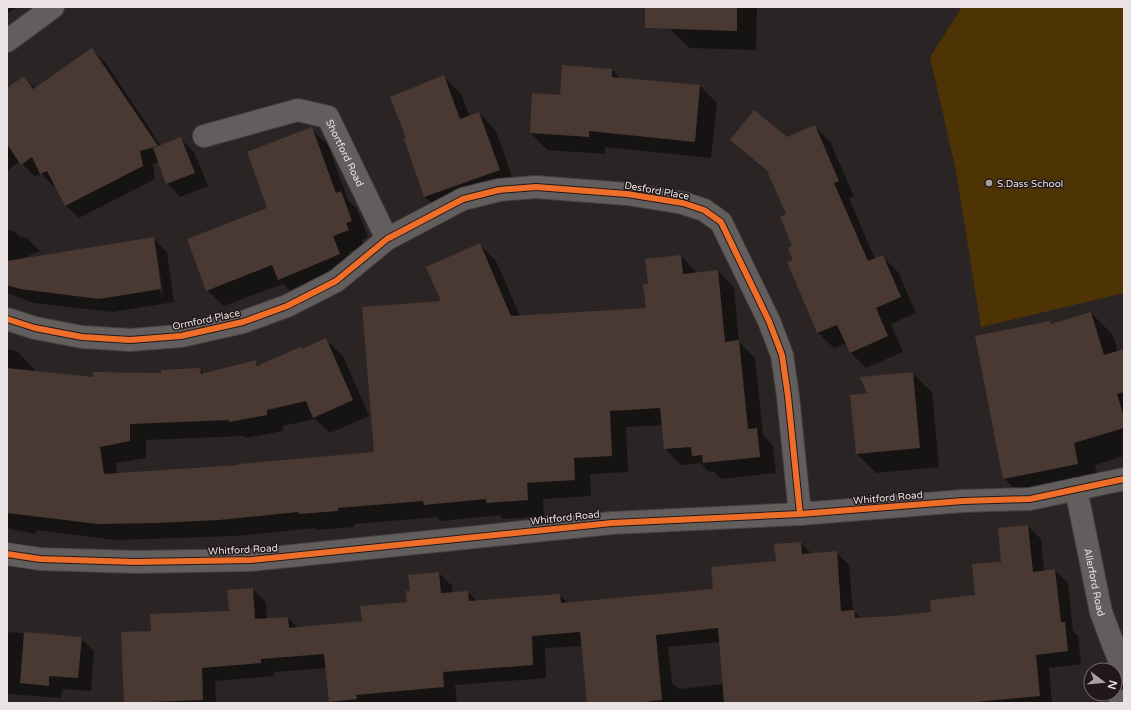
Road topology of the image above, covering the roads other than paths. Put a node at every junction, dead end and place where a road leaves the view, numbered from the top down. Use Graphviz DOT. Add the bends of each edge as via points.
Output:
graph roads {
  1 [pos="53,7"];
  2 [pos="7,41"];
  3 [pos="204,136"];
  4 [pos="388,239"];
  5 [pos="7,319"];
  6 [pos="1124,479"];
  7 [pos="1076,489"];
  8 [pos="800,514"];
  9 [pos="7,554"];
  10 [pos="1124,673"];
  11 [pos="1124,701"];
  12 [pos="1120,703"];
  1 -- 2 [label="street"];
  3 -- 4 [label="street, Shortford Road" via="298,110 328,117"];
  4 -- 5 [label="street, Ormford Place" via="336,281 287,306 243,322 181,336 130,340 82,337 35,328"];
  4 -- 8 [label="street, Desford Place" via="464,199 499,190 536,187 627,194 683,203 704,210 721,222 769,321 782,355"];
  6 -- 7 [label="street, Whitford Road"];
  7 -- 8 [label="street, Whitford Road" via="1030,499 963,501"];
  7 -- 10 [label="street, Allerford Road" via="1101,612"];
  8 -- 9 [label="street, Whitford Road" via="612,522 251,560 135,562 40,559"];
  11 -- 12 [label="street"];
}
